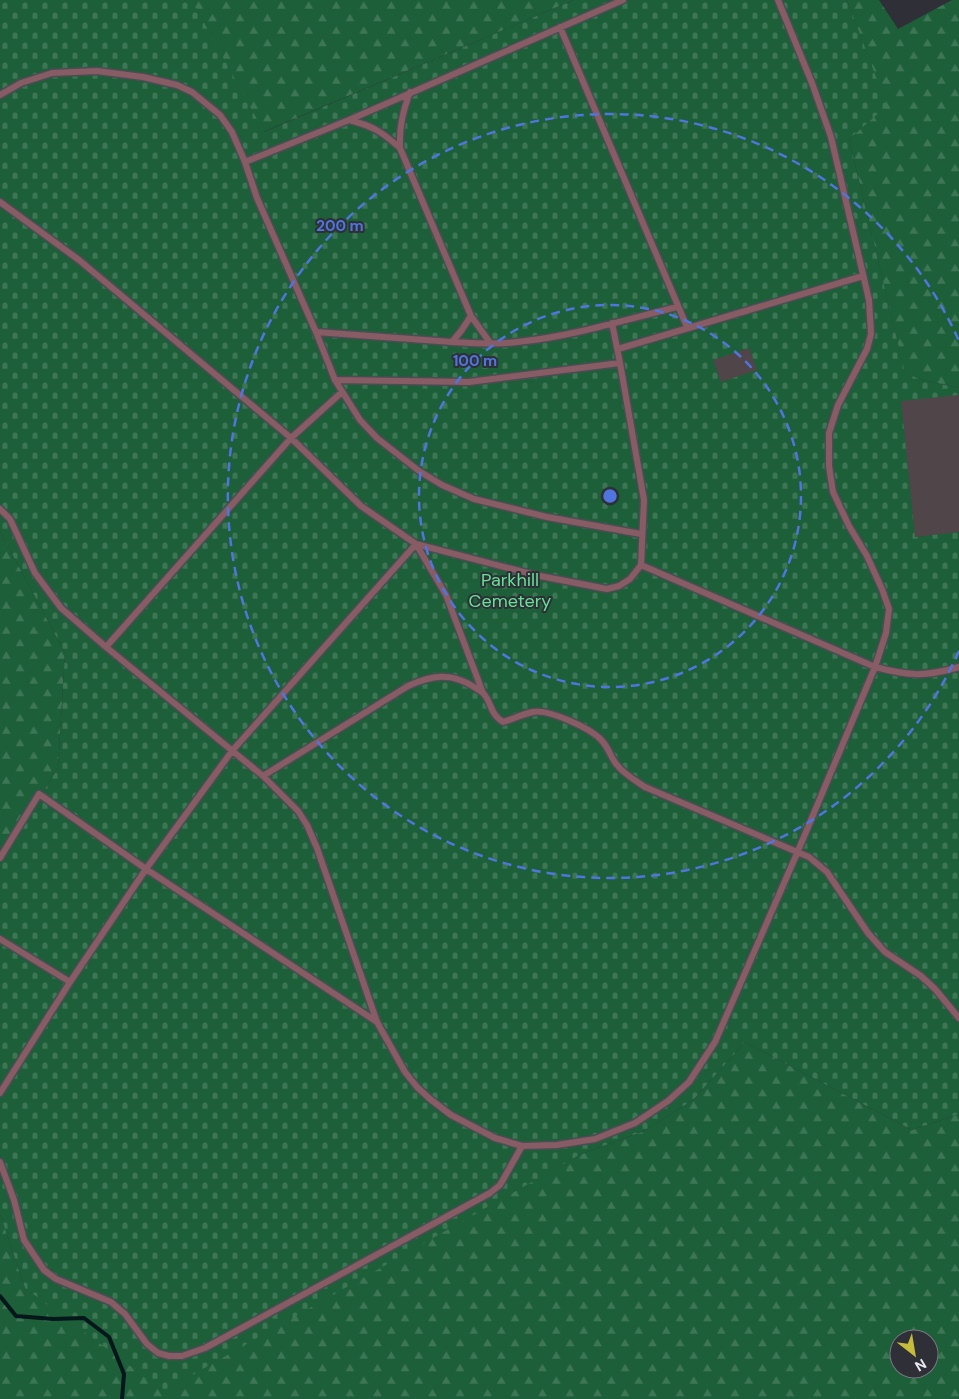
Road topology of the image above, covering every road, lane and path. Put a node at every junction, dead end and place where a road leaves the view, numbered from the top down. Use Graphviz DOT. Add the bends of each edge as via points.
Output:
graph roads {
  1 [pos="623,0"];
  2 [pos="778,0"];
  3 [pos="560,27"];
  4 [pos="410,92"];
  5 [pos="0,95"];
  6 [pos="349,120"];
  7 [pos="400,148"];
  8 [pos="245,162"];
  9 [pos="0,202"];
  10 [pos="863,276"];
  11 [pos="677,307"];
  12 [pos="471,316"];
  13 [pos="612,323"];
  14 [pos="687,328"];
  15 [pos="316,332"];
  16 [pos="452,342"];
  17 [pos="492,344"];
  18 [pos="618,349"];
  19 [pos="620,363"];
  20 [pos="335,380"];
  21 [pos="342,392"];
  22 [pos="291,438"];
  23 [pos="0,509"];
  24 [pos="641,534"];
  25 [pos="416,544"];
  26 [pos="641,565"];
  27 [pos="106,648"];
  28 [pos="875,667"];
  29 [pos="959,667"];
  30 [pos="483,694"];
  31 [pos="232,750"];
  32 [pos="263,776"];
  33 [pos="798,851"];
  34 [pos="0,858"];
  35 [pos="146,869"];
  36 [pos="0,939"];
  37 [pos="70,982"];
  38 [pos="959,1018"];
  39 [pos="377,1022"];
  40 [pos="0,1093"];
  41 [pos="522,1146"];
  42 [pos="0,1162"];
  1 -- 3 [label="lane"];
  2 -- 10 [label="lane" via="831,137"];
  3 -- 4 [label="lane"];
  3 -- 11 [label="lane"];
  4 -- 6 [label="lane"];
  4 -- 7 [label="lane" via="401,116"];
  5 -- 8 [label="lane" via="52,73 97,71 177,85 205,101 220,115 232,132"];
  6 -- 7 [label="lane" via="370,126"];
  6 -- 8 [label="lane"];
  7 -- 12 [label="lane"];
  8 -- 15 [label="lane" via="257,198"];
  9 -- 22 [label="lane" via="79,260"];
  10 -- 14 [label="lane"];
  10 -- 28 [label="lane" via="869,300 871,334 867,349 838,405 829,434 829,466 833,492 867,556 889,609"];
  11 -- 13 [label="lane"];
  11 -- 14 [label="lane"];
  12 -- 16 [label="lane"];
  12 -- 17 [label="lane"];
  13 -- 17 [label="lane" via="526,341"];
  13 -- 18 [label="lane"];
  14 -- 18 [label="lane"];
  15 -- 16 [label="lane"];
  15 -- 20 [label="lane"];
  16 -- 17 [label="lane"];
  18 -- 19 [label="lane"];
  19 -- 20 [label="lane" via="469,382"];
  19 -- 24 [label="lane" via="644,500"];
  20 -- 21 [label="lane"];
  21 -- 22 [label="lane"];
  21 -- 24 [label="lane" via="360,420 377,438 403,460 442,485 474,498 538,515"];
  22 -- 25 [label="lane" via="361,506"];
  22 -- 27 [label="lane"];
  23 -- 27 [label="lane" via="10,519 34,573 61,608"];
  24 -- 26 [label="lane"];
  25 -- 26 [label="lane" via="535,575 607,589 630,579"];
  25 -- 30 [label="lane" via="446,595"];
  25 -- 31 [label="lane"];
  26 -- 28 [label="lane"];
  27 -- 31 [label="lane"];
  28 -- 29 [label="lane" via="901,674 925,675"];
  28 -- 33 [label="lane"];
  30 -- 32 [label="lane" via="462,680 437,676 421,680"];
  30 -- 33 [label="lane" via="496,718 503,722 533,712 547,712 566,720 596,734 616,765 645,787"];
  31 -- 32 [label="lane"];
  31 -- 35 [label="lane"];
  32 -- 39 [label="lane" via="298,811 318,848"];
  33 -- 38 [label="lane" via="827,872 868,933 885,952 935,988"];
  33 -- 41 [label="lane" via="715,1042 688,1082 668,1101 634,1123 595,1139"];
  34 -- 35 [label="lane" via="39,794"];
  35 -- 37 [label="lane"];
  35 -- 39 [label="lane"];
  36 -- 37 [label="lane"];
  37 -- 40 [label="lane"];
  39 -- 41 [label="lane" via="406,1072 430,1099 468,1125 494,1138"];
  41 -- 42 [label="lane" via="500,1185 490,1193 205,1348 182,1356 158,1353 111,1302 56,1279 44,1270 24,1240"];
}
